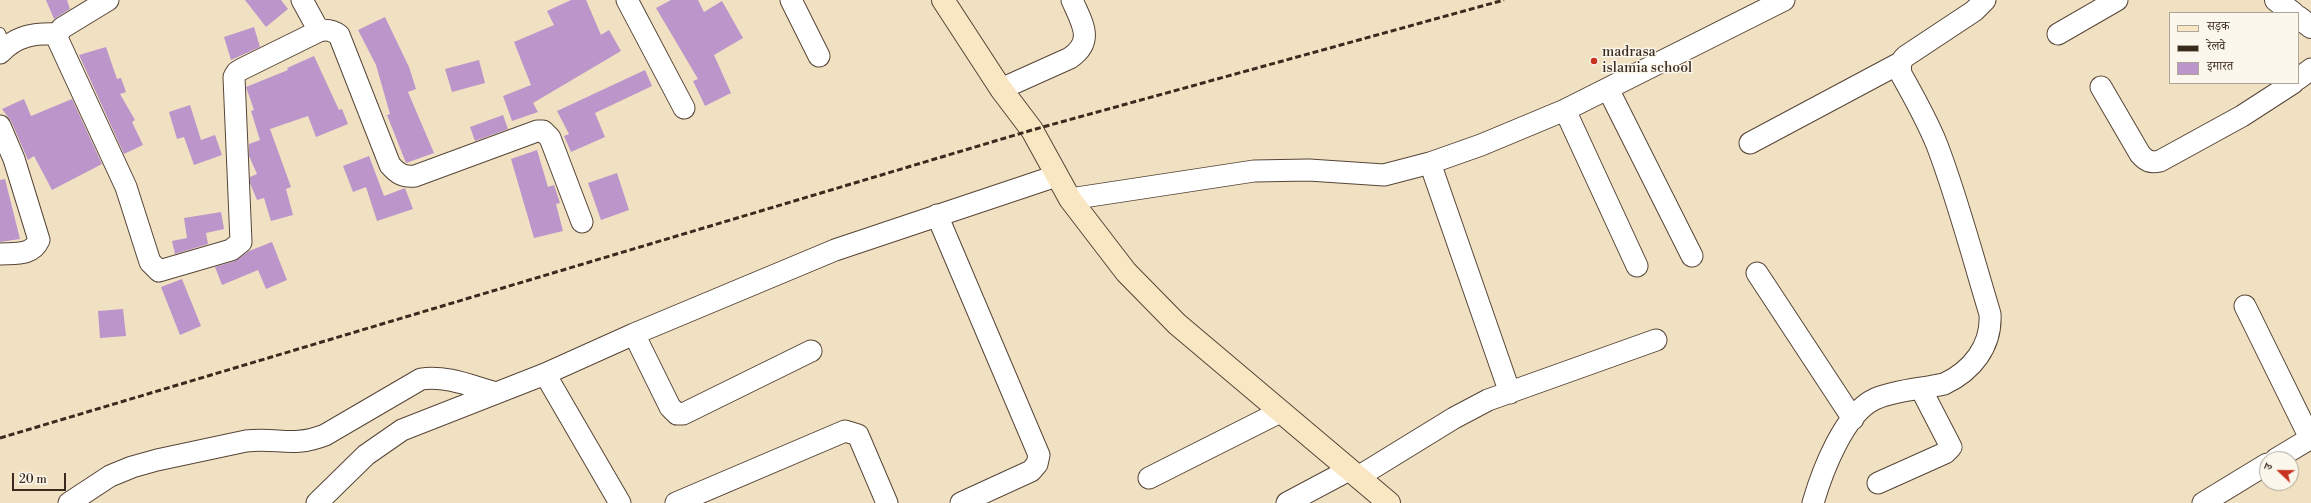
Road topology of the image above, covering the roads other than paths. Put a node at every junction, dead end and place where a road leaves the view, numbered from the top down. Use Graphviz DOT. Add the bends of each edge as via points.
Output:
graph roads {
  1 [pos="108,0"];
  2 [pos="302,0"];
  3 [pos="627,0"];
  4 [pos="790,0"];
  5 [pos="943,0"];
  6 [pos="1072,0"];
  7 [pos="1784,0"];
  8 [pos="1985,0"];
  9 [pos="2117,0"];
  10 [pos="2276,0"];
  11 [pos="2292,12"];
  12 [pos="2299,18"];
  13 [pos="2311,27"];
  14 [pos="319,31"];
  15 [pos="58,34"];
  16 [pos="2058,34"];
  17 [pos="2,44"];
  18 [pos="819,56"];
  19 [pos="1900,63"];
  20 [pos="2311,69"];
  21 [pos="2299,78"];
  22 [pos="2291,84"];
  23 [pos="2101,87"];
  24 [pos="1608,89"];
  25 [pos="1001,90"];
  26 [pos="684,108"];
  27 [pos="1565,110"];
  28 [pos="0,126"];
  29 [pos="1750,143"];
  30 [pos="1430,163"];
  31 [pos="1056,176"];
  32 [pos="1070,199"];
  33 [pos="937,215"];
  34 [pos="582,222"];
  35 [pos="0,254"];
  36 [pos="1692,256"];
  37 [pos="1637,266"];
  38 [pos="1757,273"];
  39 [pos="2245,306"];
  40 [pos="634,334"];
  41 [pos="1656,340"];
  42 [pos="811,351"];
  43 [pos="545,374"];
  44 [pos="1922,389"];
  45 [pos="496,393"];
  46 [pos="1510,393"];
  47 [pos="1280,412"];
  48 [pos="1852,419"];
  49 [pos="2311,438"];
  50 [pos="2289,451"];
  51 [pos="2259,469"];
  52 [pos="1354,473"];
  53 [pos="1148,478"];
  54 [pos="1878,483"];
  55 [pos="69,503"];
  56 [pos="318,503"];
  57 [pos="620,503"];
  58 [pos="676,503"];
  59 [pos="887,503"];
  60 [pos="961,503"];
  61 [pos="1288,503"];
  62 [pos="1389,503"];
  63 [pos="1813,503"];
  64 [pos="2203,503"];
  1 -- 15 [label="street" via="62,28"];
  2 -- 14 [label="street"];
  3 -- 26 [label="street"];
  4 -- 18 [label="street"];
  5 -- 25 [label="main road"];
  6 -- 25 [label="street" via="1086,32 1084,44 1079,52"];
  7 -- 24 [label="street"];
  8 -- 19 [label="street" via="1974,11 1906,56"];
  9 -- 16 [label="street"];
  10 -- 11 [label="street"];
  12 -- 13 [label="street"];
  14 -- 15 [label="street" via="242,69 234,77 241,242 231,250 159,271 150,262 126,187 63,51"];
  14 -- 34 [label="street" via="333,31 339,35 390,165 397,173 405,177 415,176 537,130 543,131 550,138"];
  15 -- 17 [label="street" via="35,34"];
  19 -- 29 [label="street"];
  19 -- 44 [label="street" via="1901,74 1920,109 1944,166 1990,314 1989,334 1978,359 1968,370 1944,384"];
  20 -- 21 [label="street"];
  22 -- 23 [label="street" via="2211,134 2152,163 2140,154"];
  24 -- 27 [label="street"];
  24 -- 36 [label="street"];
  25 -- 31 [label="main road" via="1032,130"];
  27 -- 30 [label="street"];
  27 -- 37 [label="street"];
  28 -- 35 [label="street" via="14,159 39,240 36,247 29,252"];
  30 -- 32 [label="street" via="1384,175 1309,170 1254,171"];
  30 -- 46 [label="street"];
  31 -- 32 [label="main road"];
  31 -- 33 [label="street"];
  32 -- 47 [label="main road" via="1126,272 1156,303"];
  33 -- 40 [label="street" via="835,250"];
  33 -- 60 [label="street" via="1039,455 1032,471"];
  38 -- 48 [label="street"];
  39 -- 49 [label="street"];
  40 -- 42 [label="street" via="670,407 677,414 683,414"];
  40 -- 43 [label="street"];
  41 -- 46 [label="street"];
  43 -- 45 [label="street"];
  43 -- 57 [label="street"];
  44 -- 48 [label="street" via="1873,400"];
  44 -- 54 [label="street" via="1951,446 1945,453"];
  45 -- 55 [label="street" via="444,378 420,379 313,440 302,443 260,439 157,460 110,476"];
  45 -- 56 [label="street" via="426,420 383,441"];
  46 -- 52 [label="street" via="1472,407"];
  47 -- 52 [label="main road"];
  47 -- 53 [label="street"];
  48 -- 63 [label="street" via="1827,465"];
  49 -- 50 [label="street"];
  51 -- 64 [label="street"];
  52 -- 61 [label="street"];
  52 -- 62 [label="main road"];
  58 -- 59 [label="street" via="845,431 858,435"];
}
